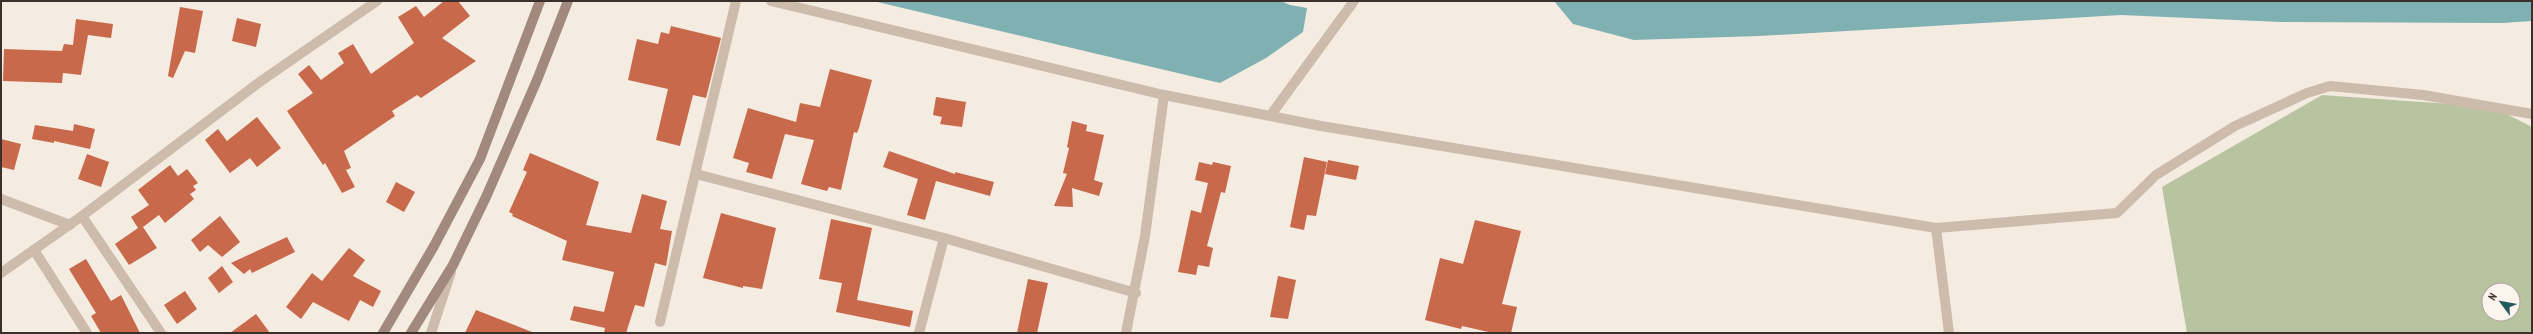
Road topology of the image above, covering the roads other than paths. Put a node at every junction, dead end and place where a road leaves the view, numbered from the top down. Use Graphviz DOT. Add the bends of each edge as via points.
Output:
graph roads {
  1 [pos="377,1"];
  2 [pos="540,1"];
  3 [pos="568,1"];
  4 [pos="736,1"];
  5 [pos="771,1"];
  6 [pos="1354,1"];
  7 [pos="1164,95"];
  8 [pos="2532,114"];
  9 [pos="1270,116"];
  10 [pos="696,174"];
  11 [pos="1,199"];
  12 [pos="82,216"];
  13 [pos="70,225"];
  14 [pos="1936,228"];
  15 [pos="944,238"];
  16 [pos="34,250"];
  17 [pos="453,265"];
  18 [pos="1,273"];
  19 [pos="1136,293"];
  20 [pos="660,322"];
  21 [pos="87,333"];
  22 [pos="161,333"];
  23 [pos="383,333"];
  24 [pos="411,333"];
  25 [pos="431,333"];
  26 [pos="919,333"];
  27 [pos="1126,333"];
  28 [pos="1949,333"];
  1 -- 12 [label="street" via="261,81"];
  2 -- 23 [label="main road" via="480,159 434,246"];
  3 -- 17 [label="main road" via="537,80"];
  4 -- 10 [label="street"];
  5 -- 7 [label="street"];
  6 -- 9 [label="street"];
  7 -- 9 [label="street"];
  7 -- 19 [label="street" via="1155,173"];
  8 -- 14 [label="street" via="2423,95 2330,86 2307,93 2235,126 2156,175 2116,214"];
  9 -- 14 [label="street"];
  10 -- 15 [label="street"];
  10 -- 20 [label="street"];
  11 -- 13 [label="street"];
  12 -- 13 [label="street"];
  12 -- 22 [label="street"];
  13 -- 16 [label="street"];
  14 -- 28 [label="street"];
  15 -- 19 [label="street"];
  15 -- 26 [label="street"];
  16 -- 18 [label="street"];
  16 -- 21 [label="street"];
  17 -- 24 [label="main road"];
  17 -- 25 [label="street"];
  19 -- 27 [label="street"];
}
